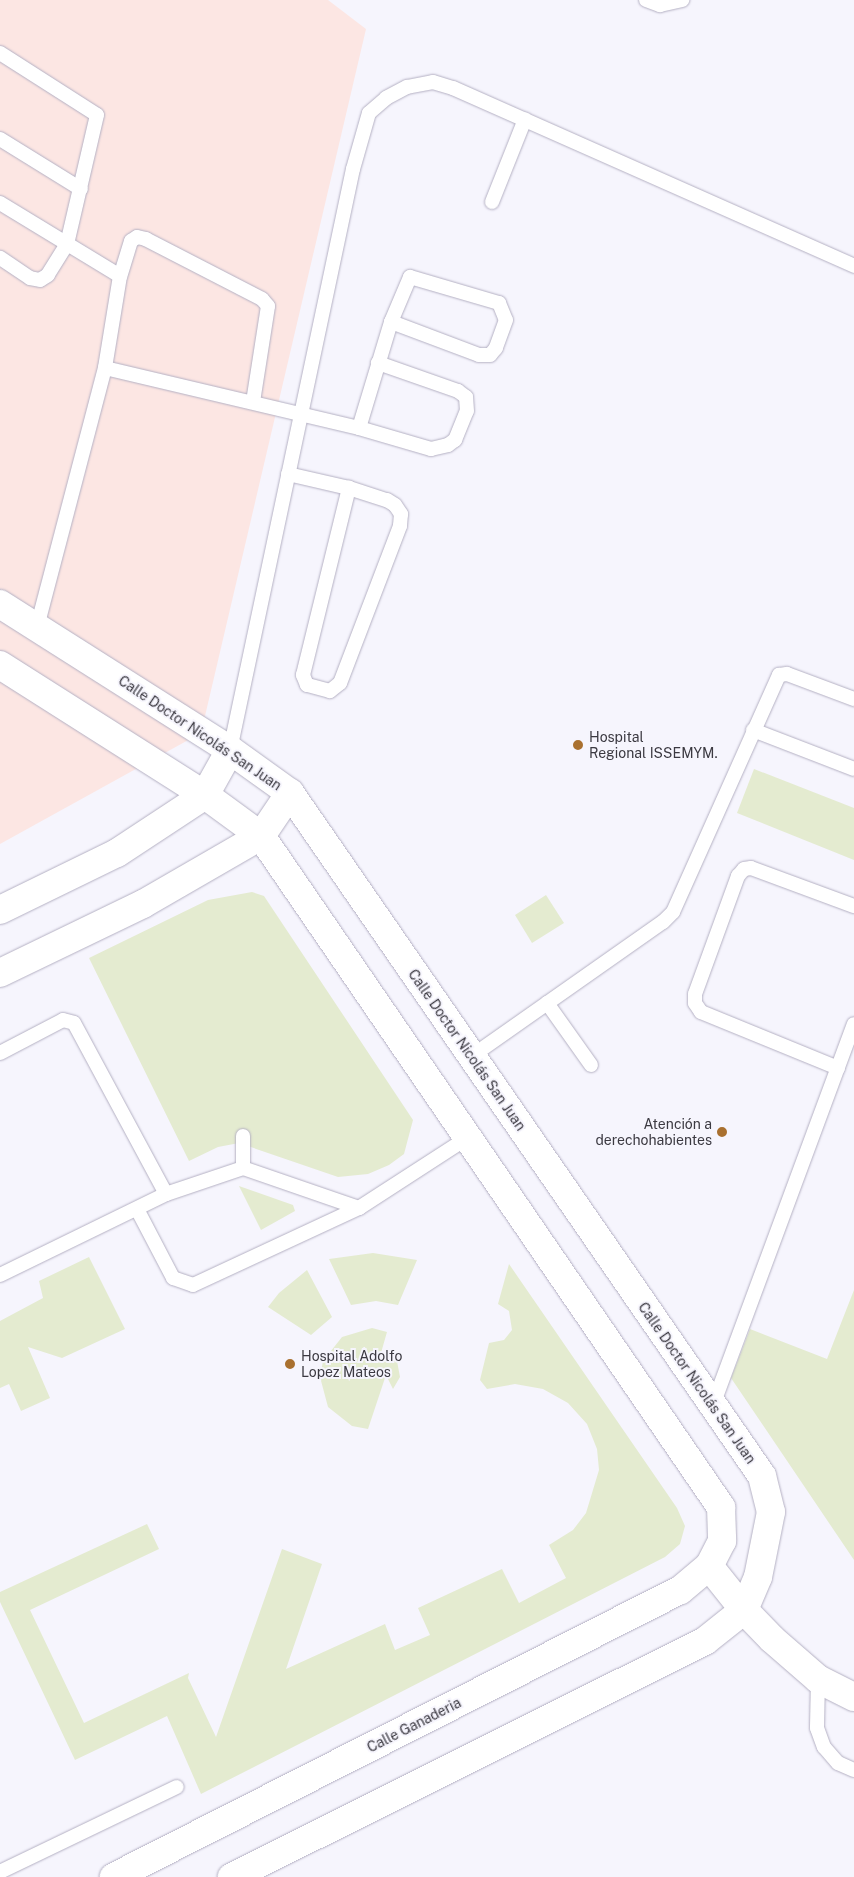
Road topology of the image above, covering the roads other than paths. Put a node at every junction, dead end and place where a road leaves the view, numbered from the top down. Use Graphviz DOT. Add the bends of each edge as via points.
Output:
graph roads {
  1 [pos="646,0"];
  2 [pos="682,0"];
  3 [pos="0,53"];
  4 [pos="525,119"];
  5 [pos="0,139"];
  6 [pos="81,189"];
  7 [pos="0,202"];
  8 [pos="492,202"];
  9 [pos="67,244"];
  10 [pos="0,258"];
  11 [pos="854,266"];
  12 [pos="120,276"];
  13 [pos="390,322"];
  14 [pos="378,363"];
  15 [pos="105,368"];
  16 [pos="253,402"];
  17 [pos="302,414"];
  18 [pos="359,428"];
  19 [pos="288,474"];
  20 [pos="348,488"];
  21 [pos="0,604"];
  22 [pos="37,627"];
  23 [pos="0,665"];
  24 [pos="854,699"];
  25 [pos="753,730"];
  26 [pos="230,750"];
  27 [pos="854,769"];
  28 [pos="290,793"];
  29 [pos="205,795"];
  30 [pos="261,836"];
  31 [pos="854,906"];
  32 [pos="0,910"];
  33 [pos="0,973"];
  34 [pos="547,1003"];
  35 [pos="854,1024"];
  36 [pos="0,1053"];
  37 [pos="472,1056"];
  38 [pos="591,1065"];
  39 [pos="838,1068"];
  40 [pos="243,1136"];
  41 [pos="467,1138"];
  42 [pos="243,1168"];
  43 [pos="166,1194"];
  44 [pos="359,1208"];
  45 [pos="137,1209"];
  46 [pos="0,1275"];
  47 [pos="712,1405"];
  48 [pos="709,1566"];
  49 [pos="744,1610"];
  50 [pos="818,1679"];
  51 [pos="854,1697"];
  52 [pos="854,1770"];
  53 [pos="177,1787"];
  54 [pos="0,1872"];
  55 [pos="114,1877"];
  56 [pos="232,1877"];
  1 -- 2 [label="lane" via="660,5"];
  3 -- 6 [label="lane" via="97,115"];
  4 -- 8 [label="lane"];
  4 -- 11 [label="lane"];
  4 -- 17 [label="lane" via="433,82 407,87 386,98 369,113 353,169"];
  5 -- 6 [label="lane"];
  6 -- 9 [label="lane"];
  7 -- 9 [label="lane"];
  9 -- 10 [label="lane" via="48,274 40,280 30,278"];
  9 -- 12 [label="lane"];
  12 -- 15 [label="lane"];
  12 -- 16 [label="lane" via="131,241 137,238 262,299 269,314"];
  13 -- 13 [label="lane" via="478,355 490,355 496,348 506,320 499,303 416,277 406,280"];
  13 -- 14 [label="lane"];
  14 -- 18 [label="lane"];
  14 -- 18 [label="lane" via="458,391 466,397 467,411 455,440 438,449"];
  15 -- 16 [label="lane"];
  15 -- 22 [label="lane"];
  16 -- 17 [label="lane"];
  17 -- 18 [label="lane"];
  17 -- 19 [label="lane"];
  19 -- 20 [label="lane"];
  19 -- 26 [label="lane"];
  20 -- 20 [label="lane" via="302,675 307,685 330,691 340,684 400,526 401,514 395,505"];
  21 -- 22 [label="street, Calle Doctor Nicolás San Juan"];
  22 -- 26 [label="street, Calle Doctor Nicolás San Juan"];
  23 -- 29 [label="street"];
  24 -- 25 [label="lane" via="787,674 779,675"];
  25 -- 27 [label="lane"];
  25 -- 34 [label="lane" via="673,912"];
  26 -- 28 [label="street, Calle Doctor Nicolás San Juan"];
  26 -- 29 [label="street"];
  28 -- 30 [label="street"];
  28 -- 37 [label="street, Calle Doctor Nicolás San Juan"];
  29 -- 30 [label="street"];
  29 -- 32 [label="street" via="117,853"];
  30 -- 33 [label="street" via="143,904"];
  30 -- 41 [label="street"];
  31 -- 39 [label="lane" via="751,868 744,870 738,876 695,994 695,1003 701,1012"];
  34 -- 37 [label="lane"];
  34 -- 38 [label="lane"];
  35 -- 39 [label="lane"];
  36 -- 43 [label="lane" via="63,1020 74,1023"];
  37 -- 47 [label="street, Calle Doctor Nicolás San Juan"];
  39 -- 47 [label="lane"];
  40 -- 42 [label="lane"];
  41 -- 44 [label="lane"];
  41 -- 48 [label="street" via="720,1507 722,1541"];
  42 -- 43 [label="lane"];
  42 -- 44 [label="lane"];
  43 -- 45 [label="lane"];
  44 -- 45 [label="lane" via="193,1284 174,1278"];
  45 -- 46 [label="lane"];
  47 -- 49 [label="street, Calle Doctor Nicolás San Juan" via="762,1476 771,1512 758,1577"];
  48 -- 49 [label="street"];
  48 -- 55 [label="street, Calle Ganaderia" via="680,1590"];
  49 -- 50 [label="street"];
  49 -- 56 [label="street" via="705,1641"];
  50 -- 51 [label="street"];
  50 -- 52 [label="lane" via="817,1728 824,1747 838,1763"];
  53 -- 54 [label="lane"];
}
